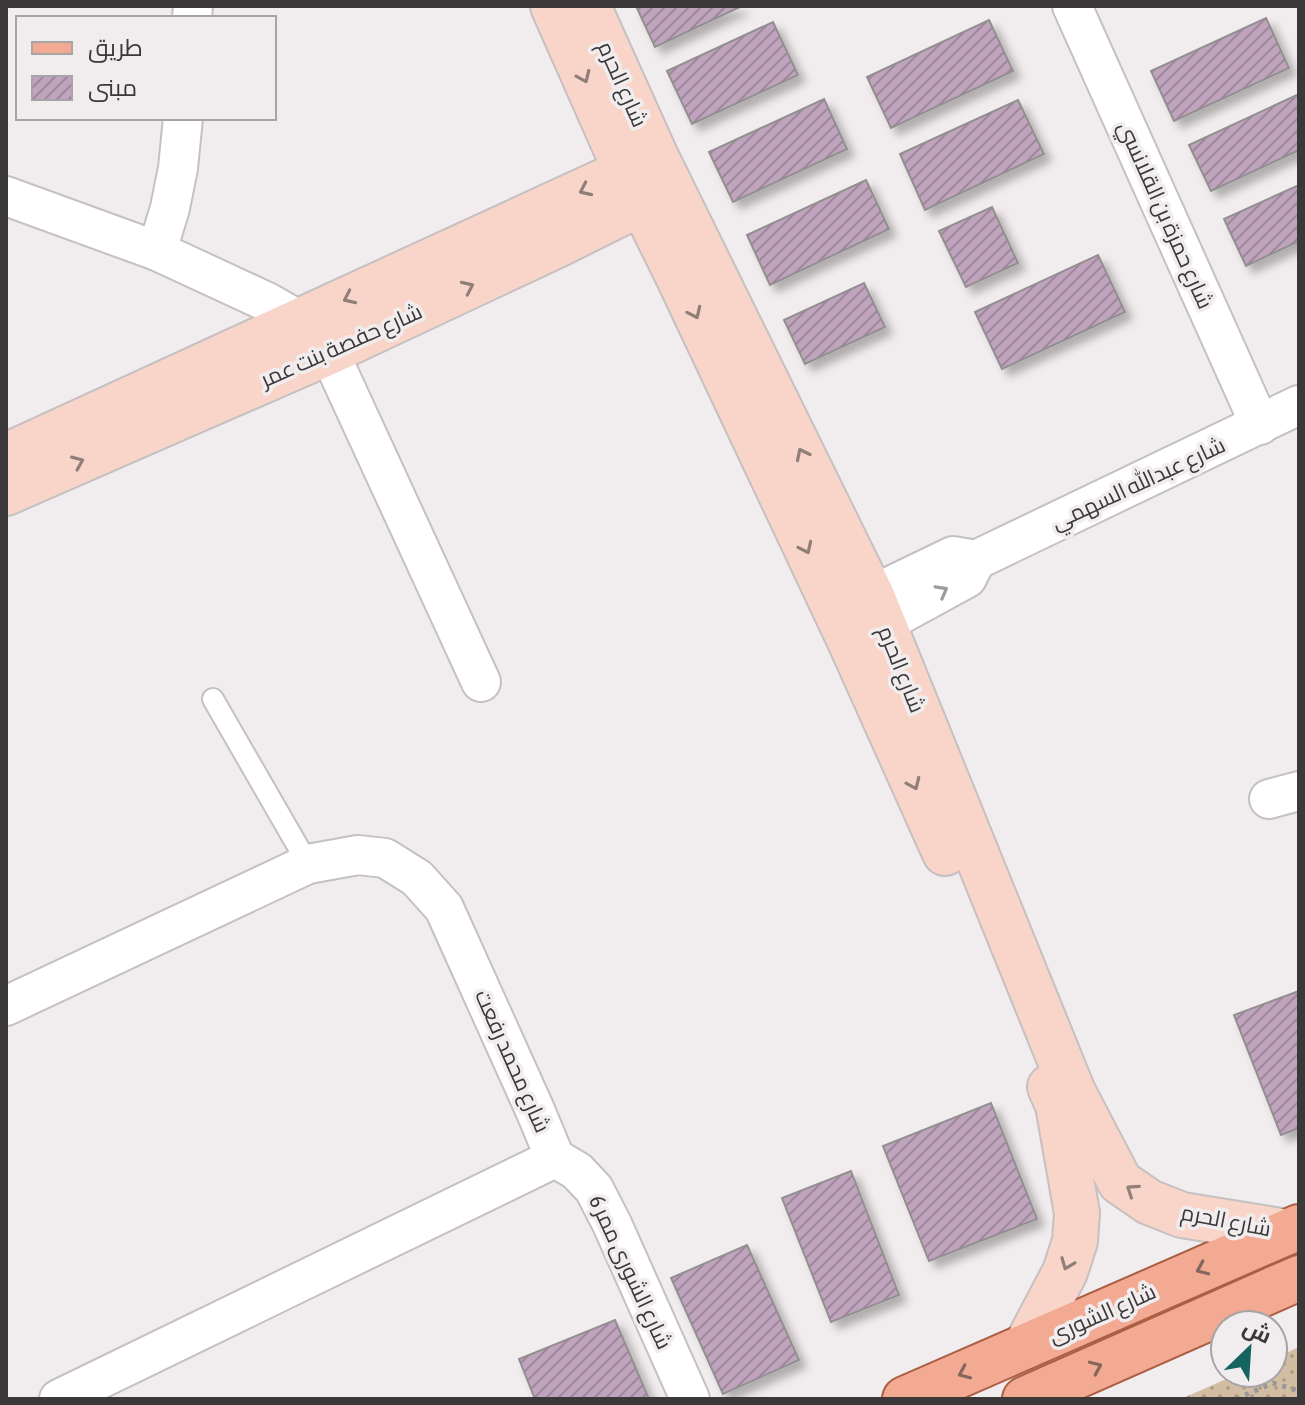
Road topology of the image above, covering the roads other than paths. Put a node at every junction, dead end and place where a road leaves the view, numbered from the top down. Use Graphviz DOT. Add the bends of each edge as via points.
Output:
graph roads {
  1 [pos="553,6"];
  2 [pos="588,6"];
  3 [pos="1072,6"];
  4 [pos="183,120"];
  5 [pos="649,180"];
  6 [pos="6,196"];
  7 [pos="157,251"];
  8 [pos="300,321"];
  9 [pos="329,352"];
  10 [pos="1299,405"];
  11 [pos="1260,425"];
  12 [pos="6,456"];
  13 [pos="6,493"];
  14 [pos="860,618"];
  15 [pos="481,682"];
  16 [pos="213,699"];
  17 [pos="308,864"];
  18 [pos="6,1006"];
  19 [pos="555,1158"];
  20 [pos="1293,1229"];
  21 [pos="1299,1278"];
  22 [pos="1026,1346"];
  23 [pos="59,1399"];
  24 [pos="690,1399"];
  25 [pos="905,1399"];
  26 [pos="1025,1399"];
  1 -- 5 [label="street, شارع الحرم, one-way"];
  2 -- 5 [label="street, شارع الحرم"];
  3 -- 11 [label="street, شارع حمزة بن القلانسي"];
  4 -- 7 [label="street" via="170,208"];
  5 -- 8 [label="street, شارع حفصة بنت عمر, one-way"];
  9 -- 5 [label="street, شارع حفصة بنت عمر, one-way" via="541,253"];
  5 -- 14 [label="street, شارع الحرم"];
  6 -- 7 [label="street"];
  7 -- 8 [label="street"];
  8 -- 9 [label="street"];
  8 -- 12 [label="street, شارع حفصة بنت عمر"];
  13 -- 9 [label="street, شارع حفصة بنت عمر, one-way"];
  9 -- 15 [label="street"];
  10 -- 11 [label="street, شارع عبدالله السهمي"];
  11 -- 14 [label="street, شارع عبدالله السهمي" via="976,560 967,578"];
  20 -- 14 [label="street, شارع الحرم, one-way" via="1182,1215 1149,1202 1120,1182 1073,1092"];
  14 -- 22 [label="street, شارع الحرم, one-way" via="1058,1105 1077,1213 1075,1241 1065,1272"];
  16 -- 17 [label="lane"];
  17 -- 18 [label="street, شارع محمد رفعت"];
  17 -- 19 [label="street, شارع محمد رفعت" via="358,855 385,858 417,878 444,908"];
  19 -- 23 [label="street, شارع محمد رفعت"];
  19 -- 24 [label="street, شارع الشورى ممر 6" via="594,1189"];
  20 -- 22 [label="main road, شارع الشورى, one-way"];
  26 -- 21 [label="main road, one-way"];
  22 -- 25 [label="main road, شارع الشورى, one-way"];
}
